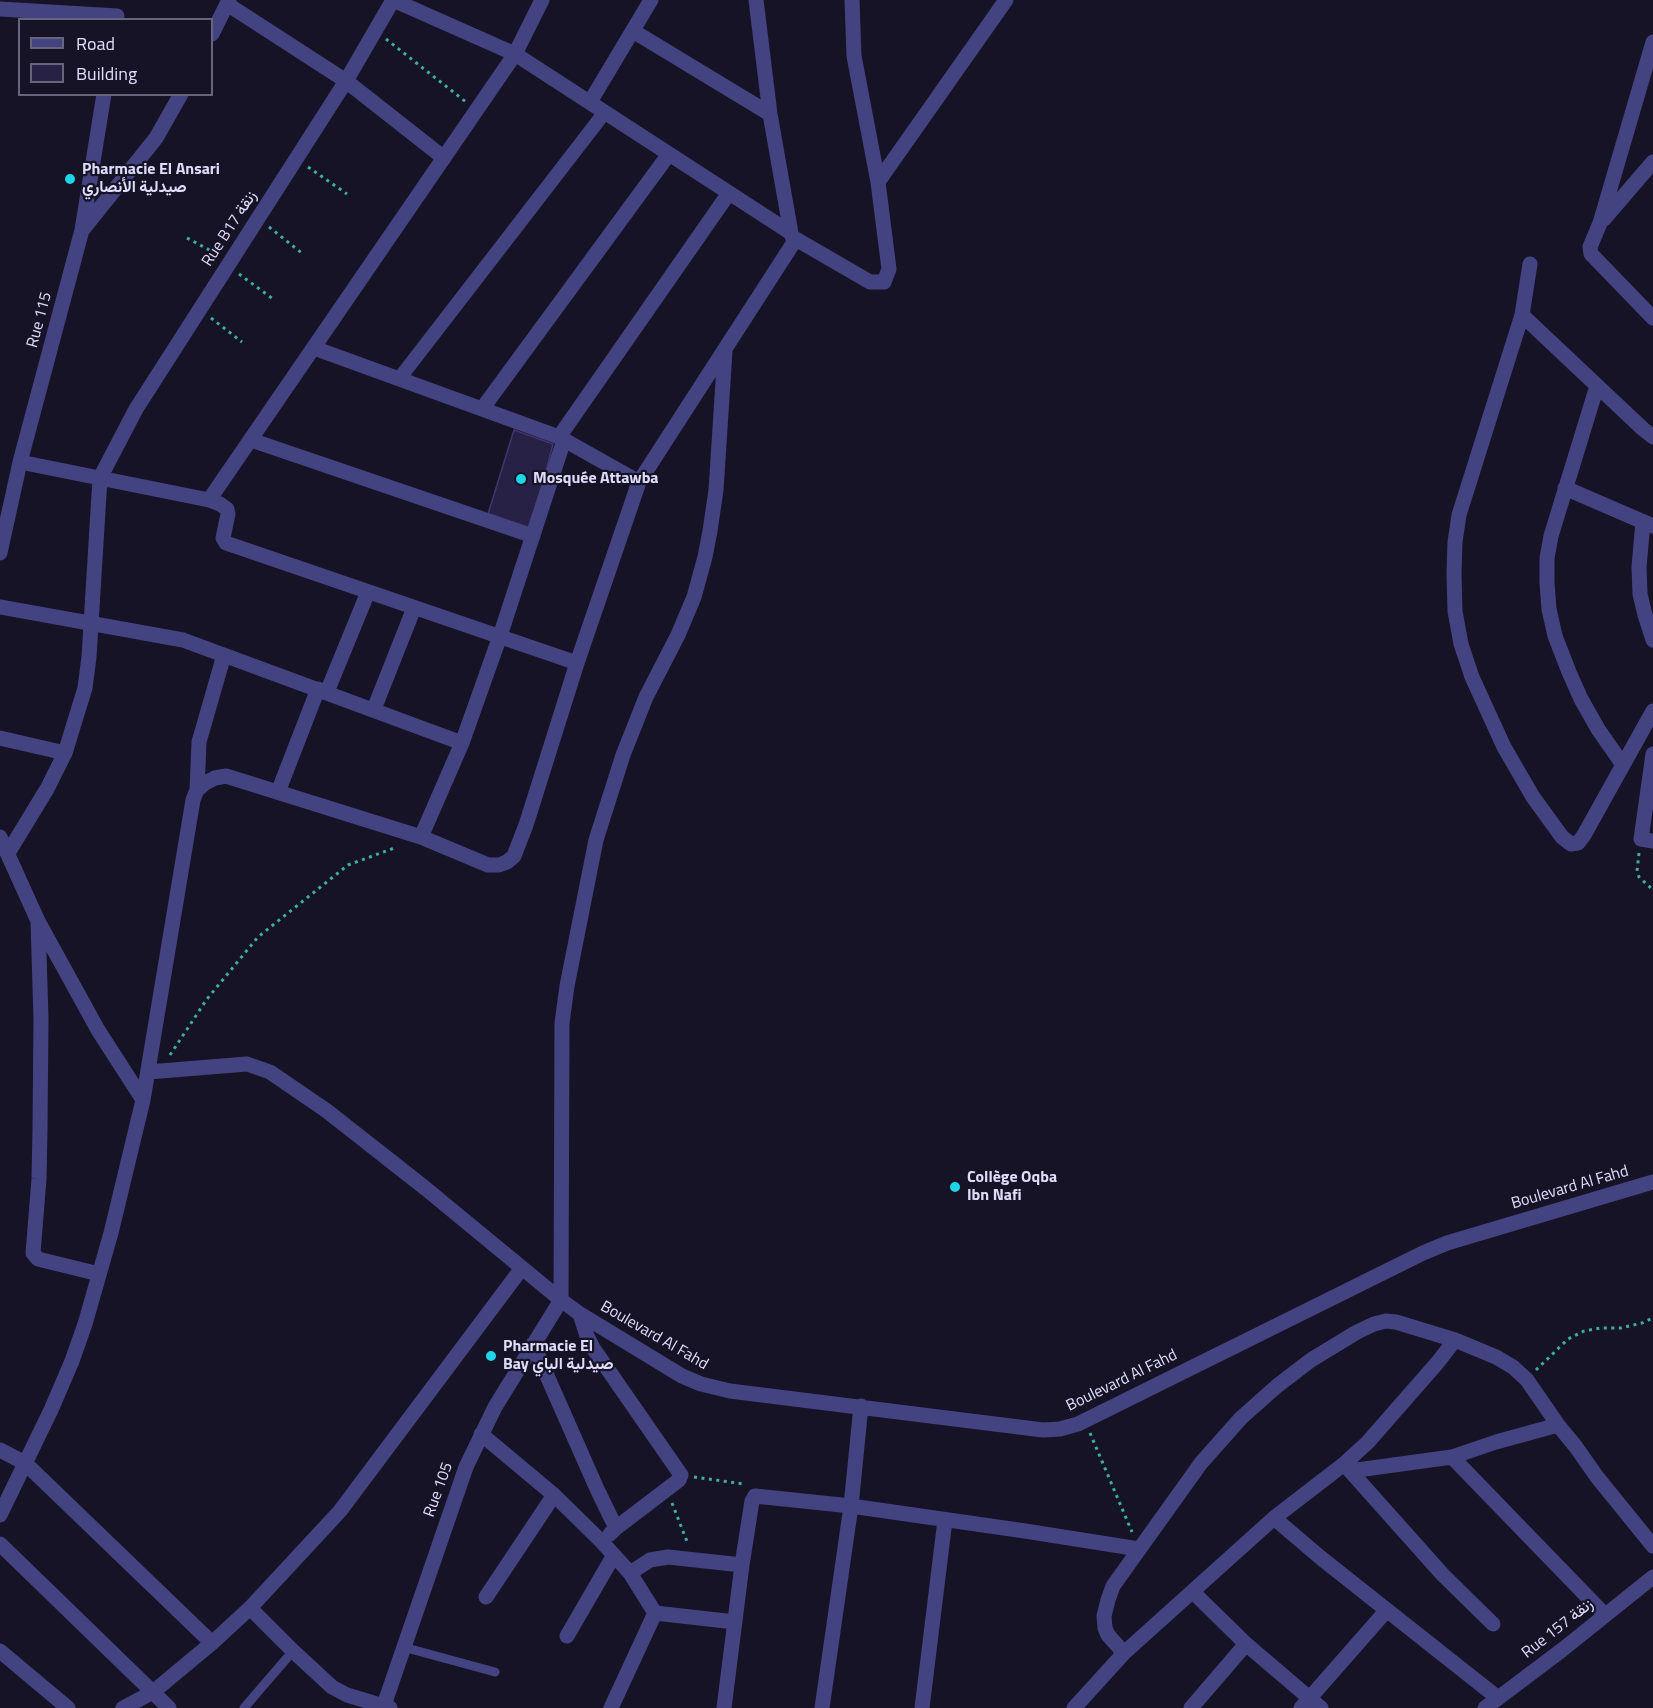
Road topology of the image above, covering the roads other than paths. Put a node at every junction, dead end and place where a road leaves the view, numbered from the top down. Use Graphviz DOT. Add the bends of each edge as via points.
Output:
graph roads {
  1 [pos="120,0"];
  2 [pos="393,0"];
  3 [pos="542,0"];
  4 [pos="651,0"];
  5 [pos="756,0"];
  6 [pos="852,0"];
  7 [pos="1006,0"];
  8 [pos="228,2"];
  9 [pos="0,9"];
  10 [pos="117,18"];
  11 [pos="633,31"];
  12 [pos="213,32"];
  13 [pos="1653,42"];
  14 [pos="515,54"];
  15 [pos="346,81"];
  16 [pos="104,96"];
  17 [pos="180,96"];
  18 [pos="590,102"];
  19 [pos="605,112"];
  20 [pos="770,114"];
  21 [pos="669,154"];
  22 [pos="444,158"];
  23 [pos="1653,162"];
  24 [pos="878,182"];
  25 [pos="729,193"];
  26 [pos="1600,223"];
  27 [pos="82,230"];
  28 [pos="792,235"];
  29 [pos="1530,264"];
  30 [pos="1650,310"];
  31 [pos="1522,315"];
  32 [pos="314,348"];
  33 [pos="725,350"];
  34 [pos="399,379"];
  35 [pos="1597,386"];
  36 [pos="482,409"];
  37 [pos="1653,437"];
  38 [pos="562,439"];
  39 [pos="251,440"];
  40 [pos="20,462"];
  41 [pos="100,478"];
  42 [pos="639,482"];
  43 [pos="1565,488"];
  44 [pos="208,500"];
  45 [pos="1648,524"];
  46 [pos="533,536"];
  47 [pos="0,553"];
  48 [pos="368,592"];
  49 [pos="0,607"];
  50 [pos="414,608"];
  51 [pos="91,624"];
  52 [pos="500,636"];
  53 [pos="1653,640"];
  54 [pos="224,655"];
  55 [pos="577,663"];
  56 [pos="322,690"];
  57 [pos="374,709"];
  58 [pos="1653,711"];
  59 [pos="0,738"];
  60 [pos="462,743"];
  61 [pos="1635,746"];
  62 [pos="65,753"];
  63 [pos="1653,753"];
  64 [pos="1623,765"];
  65 [pos="197,790"];
  66 [pos="278,792"];
  67 [pos="0,837"];
  68 [pos="421,837"];
  69 [pos="1653,841"];
  70 [pos="8,853"];
  71 [pos="38,921"];
  72 [pos="155,1071"];
  73 [pos="143,1100"];
  74 [pos="1653,1182"];
  75 [pos="522,1268"];
  76 [pos="99,1274"];
  77 [pos="561,1300"];
  78 [pos="580,1314"];
  79 [pos="1455,1340"];
  80 [pos="533,1344"];
  81 [pos="861,1406"];
  82 [pos="1558,1425"];
  83 [pos="481,1434"];
  84 [pos="0,1450"];
  85 [pos="1452,1457"];
  86 [pos="25,1463"];
  87 [pos="1347,1467"];
  88 [pos="554,1495"];
  89 [pos="851,1506"];
  90 [pos="0,1515"];
  91 [pos="1274,1518"];
  92 [pos="945,1520"];
  93 [pos="616,1528"];
  94 [pos="602,1542"];
  95 [pos="0,1544"];
  96 [pos="1653,1546"];
  97 [pos="1139,1549"];
  98 [pos="614,1555"];
  99 [pos="742,1565"];
  100 [pos="630,1573"];
  101 [pos="1653,1577"];
  102 [pos="1193,1592"];
  103 [pos="486,1597"];
  104 [pos="250,1608"];
  105 [pos="1387,1610"];
  106 [pos="655,1612"];
  107 [pos="1605,1615"];
  108 [pos="735,1622"];
  109 [pos="1493,1624"];
  110 [pos="567,1636"];
  111 [pos="212,1643"];
  112 [pos="1246,1644"];
  113 [pos="403,1647"];
  114 [pos="293,1651"];
  115 [pos="0,1652"];
  116 [pos="1124,1653"];
  117 [pos="495,1672"];
  118 [pos="153,1692"];
  119 [pos="1498,1698"];
  120 [pos="1311,1705"];
  121 [pos="386,1707"];
  122 [pos="68,1708"];
  123 [pos="123,1708"];
  124 [pos="169,1708"];
  125 [pos="244,1708"];
  126 [pos="611,1708"];
  127 [pos="724,1708"];
  128 [pos="822,1708"];
  129 [pos="922,1708"];
  130 [pos="1074,1708"];
  131 [pos="1191,1708"];
  132 [pos="1485,1708"];
  1 -- 10 [label="street"];
  2 -- 14 [label="street"];
  2 -- 15 [label="street, Rue B17 زنقة"];
  3 -- 14 [label="street"];
  4 -- 11 [label="street"];
  5 -- 20 [label="street"];
  6 -- 24 [label="street" via="854,56"];
  7 -- 24 [label="street"];
  8 -- 12 [label="street"];
  8 -- 15 [label="street"];
  9 -- 10 [label="street"];
  11 -- 18 [label="street"];
  11 -- 20 [label="street"];
  13 -- 26 [label="street"];
  14 -- 18 [label="street"];
  14 -- 22 [label="street"];
  15 -- 22 [label="street"];
  15 -- 41 [label="street, Rue B17 زنقة" via="136,409"];
  16 -- 27 [label="street, Rue 115"];
  17 -- 27 [label="street" via="156,138"];
  18 -- 19 [label="street"];
  19 -- 21 [label="street"];
  19 -- 34 [label="street"];
  20 -- 28 [label="street"];
  21 -- 25 [label="street"];
  21 -- 36 [label="street"];
  22 -- 32 [label="street"];
  23 -- 26 [label="street"];
  24 -- 28 [label="street" via="889,269 884,282 870,282"];
  25 -- 28 [label="street"];
  25 -- 38 [label="street"];
  26 -- 30 [label="street" via="1591,243 1592,254"];
  27 -- 40 [label="street, Rue 115"];
  28 -- 33 [label="street" via="795,242"];
  29 -- 31 [label="street"];
  31 -- 35 [label="street"];
  31 -- 64 [label="street" via="1459,515 1454,573 1461,644 1503,747 1564,840 1575,844 1580,840"];
  32 -- 34 [label="street"];
  32 -- 39 [label="street"];
  33 -- 42 [label="street"];
  33 -- 77 [label="street" via="716,490 705,557 678,635 646,697 596,840 567,986 562,1023"];
  34 -- 36 [label="street"];
  35 -- 37 [label="street"];
  35 -- 43 [label="street"];
  36 -- 38 [label="street"];
  38 -- 42 [label="street"];
  38 -- 46 [label="street"];
  39 -- 44 [label="street"];
  39 -- 46 [label="street"];
  40 -- 41 [label="street"];
  40 -- 47 [label="street, Rue 115"];
  41 -- 44 [label="street"];
  41 -- 51 [label="street"];
  42 -- 55 [label="street"];
  43 -- 45 [label="street"];
  43 -- 64 [label="street" via="1547,558 1549,609 1581,699"];
  44 -- 48 [label="street" via="227,509 223,538 226,543"];
  45 -- 53 [label="street" via="1639,567 1640,594"];
  46 -- 52 [label="street"];
  48 -- 50 [label="street"];
  48 -- 56 [label="street"];
  49 -- 51 [label="street"];
  50 -- 52 [label="street"];
  50 -- 57 [label="street"];
  51 -- 54 [label="street" via="183,640"];
  51 -- 62 [label="street" via="85,688"];
  52 -- 55 [label="street"];
  52 -- 60 [label="street"];
  54 -- 56 [label="street"];
  54 -- 65 [label="street" via="199,742"];
  55 -- 68 [label="street" via="514,856 499,865 488,865"];
  56 -- 57 [label="street"];
  56 -- 66 [label="street"];
  57 -- 60 [label="street"];
  58 -- 61 [label="street"];
  59 -- 62 [label="street"];
  60 -- 68 [label="street"];
  61 -- 63 [label="street"];
  61 -- 64 [label="street"];
  62 -- 70 [label="street"];
  63 -- 69 [label="street" via="1641,839"];
  65 -- 66 [label="street" via="226,776"];
  65 -- 72 [label="street"];
  66 -- 68 [label="street"];
  67 -- 70 [label="street"];
  70 -- 71 [label="street"];
  71 -- 73 [label="street" via="98,1030"];
  71 -- 76 [label="street" via="40,1129 33,1253 38,1259"];
  72 -- 73 [label="street"];
  72 -- 75 [label="street, Boulevard Al Fahd" via="247,1064 270,1072 327,1110"];
  73 -- 76 [label="street"];
  74 -- 81 [label="street, Boulevard Al Fahd" via="1423,1253 1068,1428 1043,1430"];
  75 -- 77 [label="street, Boulevard Al Fahd"];
  75 -- 104 [label="street" via="340,1511"];
  76 -- 86 [label="street" via="72,1360"];
  77 -- 78 [label="street, Boulevard Al Fahd"];
  77 -- 80 [label="street, Rue 105"];
  78 -- 81 [label="street, Boulevard Al Fahd" via="701,1384"];
  78 -- 93 [label="street" via="593,1348 681,1475"];
  79 -- 82 [label="street" via="1513,1367 1527,1380"];
  79 -- 87 [label="street"];
  79 -- 97 [label="street" via="1386,1321 1357,1332 1311,1360 1241,1419 1201,1463"];
  80 -- 83 [label="street, Rue 105"];
  80 -- 93 [label="street"];
  81 -- 89 [label="street"];
  82 -- 85 [label="street"];
  82 -- 96 [label="street"];
  83 -- 88 [label="street"];
  83 -- 113 [label="street, Rue 105"];
  84 -- 86 [label="street"];
  85 -- 87 [label="street"];
  85 -- 107 [label="street"];
  86 -- 90 [label="street"];
  86 -- 111 [label="street"];
  87 -- 91 [label="street"];
  87 -- 109 [label="street" via="1443,1575"];
  88 -- 94 [label="street"];
  88 -- 103 [label="street"];
  89 -- 92 [label="street"];
  89 -- 99 [label="street" via="757,1495 752,1501"];
  89 -- 128 [label="street"];
  91 -- 102 [label="street"];
  91 -- 105 [label="street"];
  92 -- 97 [label="street"];
  92 -- 129 [label="street"];
  93 -- 94 [label="street"];
  94 -- 98 [label="street"];
  95 -- 118 [label="street"];
  97 -- 116 [label="street" via="1113,1586 1104,1616 1108,1635"];
  98 -- 100 [label="street"];
  98 -- 110 [label="street"];
  99 -- 100 [label="street" via="658,1557"];
  99 -- 108 [label="street"];
  100 -- 106 [label="street"];
  101 -- 107 [label="street, Rue 157 زنقة"];
  102 -- 112 [label="street"];
  102 -- 116 [label="street"];
  104 -- 111 [label="street"];
  104 -- 114 [label="street"];
  105 -- 119 [label="street"];
  105 -- 120 [label="street"];
  106 -- 108 [label="street"];
  106 -- 126 [label="street"];
  107 -- 119 [label="street, Rue 157 زنقة"];
  108 -- 127 [label="street"];
  111 -- 118 [label="street"];
  112 -- 120 [label="street"];
  112 -- 131 [label="street"];
  113 -- 117 [label="lane"];
  113 -- 121 [label="street, Rue 105"];
  114 -- 121 [label="street" via="332,1687"];
  114 -- 125 [label="lane"];
  115 -- 122 [label="street"];
  116 -- 130 [label="street"];
  118 -- 123 [label="street"];
  118 -- 124 [label="street"];
  119 -- 132 [label="street, Rue 157 زنقة"];
}
